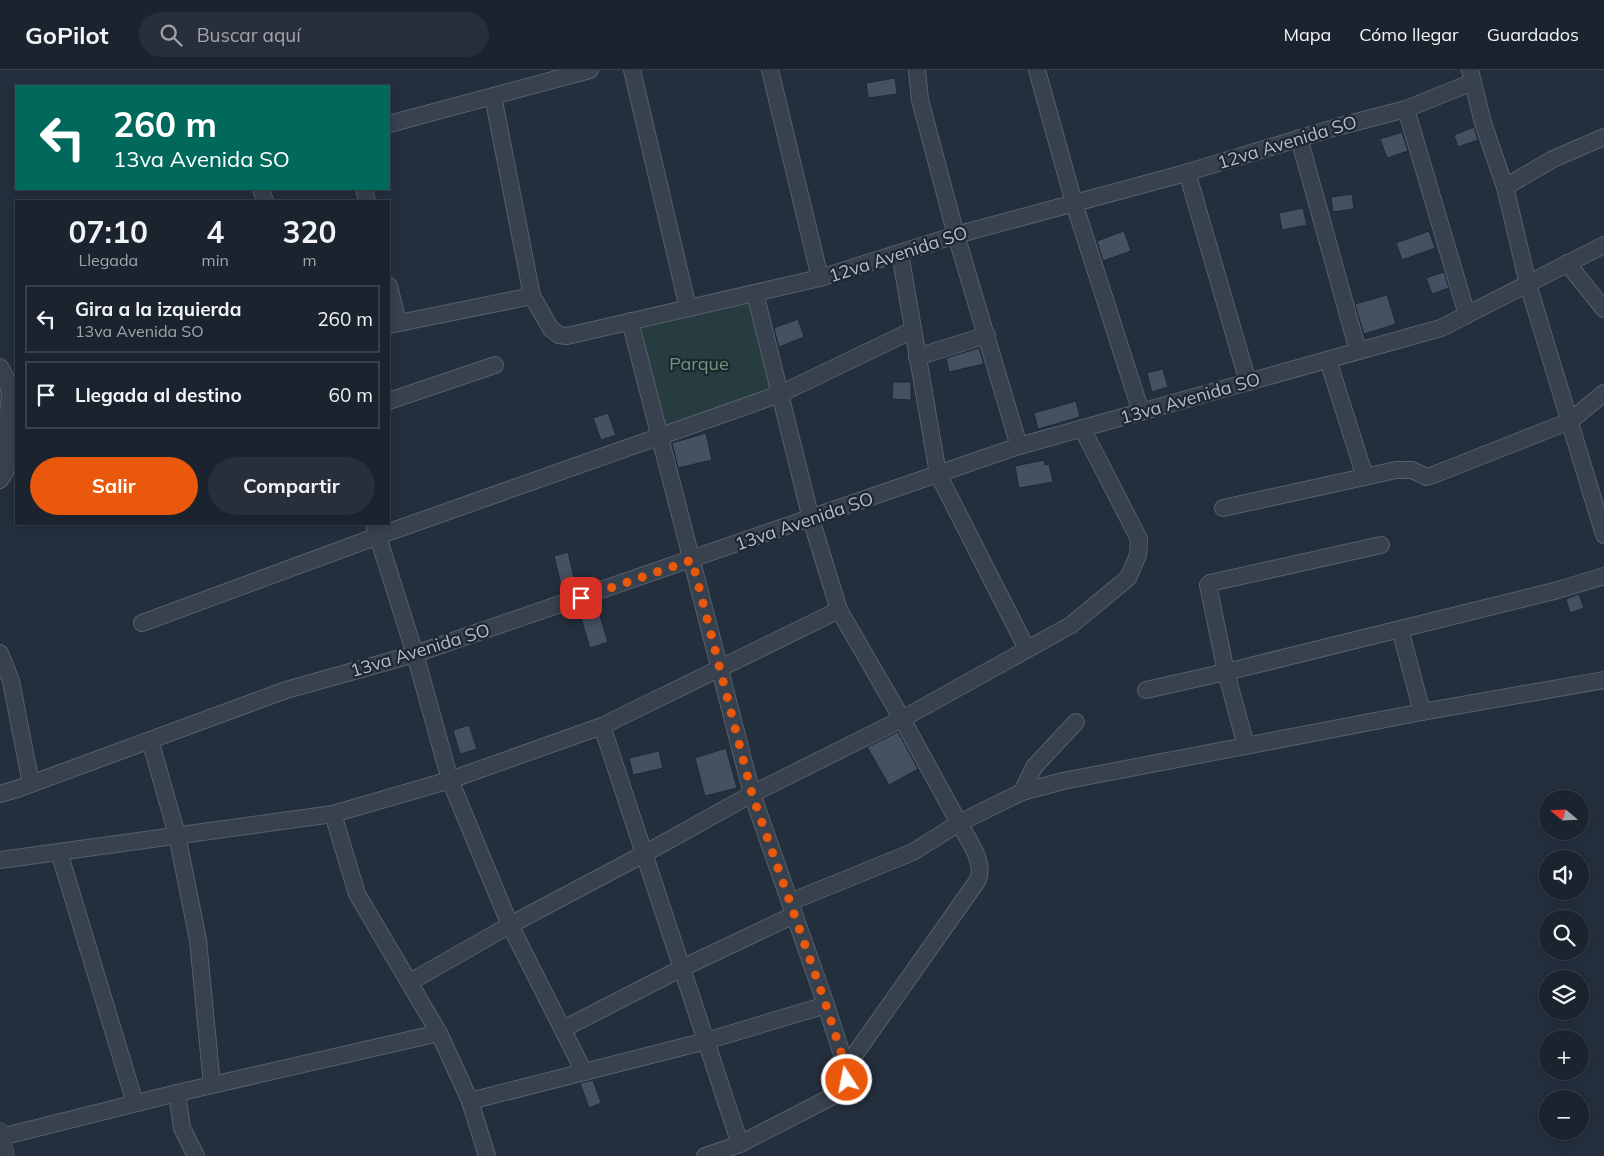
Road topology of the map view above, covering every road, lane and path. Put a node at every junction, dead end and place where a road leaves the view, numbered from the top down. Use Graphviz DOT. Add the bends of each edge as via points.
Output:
graph roads {
  1 [pos="590,70"];
  2 [pos="632,70"];
  3 [pos="770,70"];
  4 [pos="917,70"];
  5 [pos="1037,70"];
  6 [pos="1471,76"];
  7 [pos="493,96"];
  8 [pos="1406,109"];
  9 [pos="390,124"];
  10 [pos="1604,137"];
  11 [pos="1299,138"];
  12 [pos="1187,172"];
  13 [pos="1505,187"];
  14 [pos="1074,203"];
  15 [pos="956,234"];
  16 [pos="1604,245"];
  17 [pos="900,253"];
  18 [pos="1568,263"];
  19 [pos="820,278"];
  20 [pos="1528,284"];
  21 [pos="755,293"];
  22 [pos="390,294"];
  23 [pos="532,296"];
  24 [pos="688,308"];
  25 [pos="1604,309"];
  26 [pos="1467,315"];
  27 [pos="630,321"];
  28 [pos="394,324"];
  29 [pos="913,330"];
  30 [pos="987,335"];
  31 [pos="1358,351"];
  32 [pos="918,356"];
  33 [pos="1328,360"];
  34 [pos="495,365"];
  35 [pos="0,367"];
  36 [pos="1248,382"];
  37 [pos="1604,393"];
  38 [pos="780,394"];
  39 [pos="390,401"];
  40 [pos="1141,412"];
  41 [pos="1570,421"];
  42 [pos="4,423"];
  43 [pos="1082,428"];
  44 [pos="660,436"];
  45 [pos="1019,446"];
  46 [pos="938,474"];
  47 [pos="3,475"];
  48 [pos="1366,477"];
  49 [pos="1599,497"];
  50 [pos="1223,508"];
  51 [pos="811,519"];
  52 [pos="376,530"];
  53 [pos="1604,535"];
  54 [pos="1381,545"];
  55 [pos="692,560"];
  56 [pos="1604,576"];
  57 [pos="839,610"];
  58 [pos="142,622"];
  59 [pos="1400,629"];
  60 [pos="1027,649"];
  61 [pos="0,653"];
  62 [pos="415,654"];
  63 [pos="719,668"];
  64 [pos="1226,672"];
  65 [pos="1604,680"];
  66 [pos="1146,690"];
  67 [pos="1422,712"];
  68 [pos="902,719"];
  69 [pos="1076,722"];
  70 [pos="602,726"];
  71 [pos="150,740"];
  72 [pos="1246,746"];
  73 [pos="450,780"];
  74 [pos="31,784"];
  75 [pos="1022,792"];
  76 [pos="0,794"];
  77 [pos="752,794"];
  78 [pos="333,814"];
  79 [pos="959,823"];
  80 [pos="177,835"];
  81 [pos="59,852"];
  82 [pos="644,854"];
  83 [pos="0,860"];
  84 [pos="792,908"];
  85 [pos="510,925"];
  86 [pos="682,968"];
  87 [pos="410,982"];
  88 [pos="826,1005"];
  89 [pos="563,1029"];
  90 [pos="439,1033"];
  91 [pos="706,1041"];
  92 [pos="846,1068"];
  93 [pos="584,1072"];
  94 [pos="212,1085"];
  95 [pos="177,1093"];
  96 [pos="470,1101"];
  97 [pos="135,1103"];
  98 [pos="2,1142"];
  99 [pos="740,1144"];
  100 [pos="196,1156"];
  101 [pos="486,1156"];
  102 [pos="705,1156"];
  1 -- 7 [label="street"];
  2 -- 24 [label="street"];
  3 -- 19 [label="street"];
  4 -- 15 [label="street" via="920,100"];
  5 -- 14 [label="street"];
  6 -- 8 [label="street, 12va Avenida SO"];
  6 -- 13 [label="street"];
  7 -- 9 [label="street"];
  7 -- 23 [label="street, 12va Avenida SO"];
  8 -- 11 [label="street, 12va Avenida SO"];
  8 -- 26 [label="street"];
  10 -- 13 [label="street" via="1553,159"];
  11 -- 12 [label="street, 12va Avenida SO"];
  11 -- 31 [label="street"];
  12 -- 14 [label="street, 12va Avenida SO"];
  12 -- 36 [label="street"];
  13 -- 20 [label="street"];
  14 -- 15 [label="street, 12va Avenida SO"];
  14 -- 40 [label="street"];
  15 -- 17 [label="street, 12va Avenida SO"];
  15 -- 30 [label="street"];
  16 -- 18 [label="street, 13va Avenida SO"];
  17 -- 19 [label="street, 12va Avenida SO"];
  17 -- 29 [label="street"];
  18 -- 20 [label="street, 13va Avenida SO"];
  18 -- 25 [label="street"];
  19 -- 21 [label="street, 12va Avenida SO"];
  20 -- 26 [label="street, 13va Avenida SO"];
  20 -- 41 [label="street"];
  21 -- 24 [label="street, 12va Avenida SO"];
  21 -- 38 [label="street"];
  22 -- 28 [label="street"];
  23 -- 27 [label="street, 12va Avenida SO" via="551,329 559,335 567,336"];
  23 -- 28 [label="street"];
  24 -- 27 [label="street, 12va Avenida SO"];
  26 -- 31 [label="street, 13va Avenida SO" via="1441,328"];
  27 -- 44 [label="street"];
  29 -- 32 [label="street"];
  29 -- 38 [label="street"];
  30 -- 32 [label="street"];
  30 -- 45 [label="street"];
  31 -- 33 [label="street, 13va Avenida SO"];
  32 -- 46 [label="street"];
  33 -- 36 [label="street, 13va Avenida SO"];
  33 -- 48 [label="street"];
  34 -- 39 [label="street"];
  35 -- 42 [label="street" via="10,395"];
  36 -- 40 [label="street, 13va Avenida SO"];
  37 -- 41 [label="street"];
  38 -- 44 [label="street"];
  38 -- 51 [label="street"];
  40 -- 43 [label="street, 13va Avenida SO"];
  41 -- 48 [label="street" via="1433,475 1396,470"];
  41 -- 49 [label="street"];
  42 -- 47 [label="street"];
  43 -- 45 [label="street, 13va Avenida SO"];
  43 -- 60 [label="street" via="1139,539 1138,555 1128,578 1071,625"];
  44 -- 52 [label="street"];
  44 -- 55 [label="street"];
  45 -- 46 [label="street, 13va Avenida SO"];
  46 -- 51 [label="street, 13va Avenida SO"];
  46 -- 60 [label="street"];
  48 -- 50 [label="street"];
  49 -- 53 [label="street"];
  51 -- 55 [label="street, 13va Avenida SO"];
  51 -- 57 [label="street"];
  52 -- 58 [label="street"];
  52 -- 62 [label="street"];
  54 -- 64 [label="street" via="1210,583 1208,588"];
  55 -- 62 [label="street, 13va Avenida SO"];
  55 -- 63 [label="street"];
  56 -- 59 [label="street"];
  57 -- 63 [label="street"];
  57 -- 68 [label="street"];
  59 -- 64 [label="street"];
  59 -- 67 [label="street"];
  60 -- 68 [label="street"];
  61 -- 74 [label="street" via="11,680"];
  62 -- 71 [label="street, 13va Avenida SO" via="286,690"];
  62 -- 73 [label="street"];
  63 -- 70 [label="street"];
  63 -- 77 [label="street"];
  64 -- 66 [label="street"];
  64 -- 72 [label="street"];
  65 -- 67 [label="street"];
  67 -- 72 [label="street"];
  68 -- 77 [label="street"];
  68 -- 79 [label="street"];
  69 -- 75 [label="street" via="1034,767"];
  70 -- 73 [label="street"];
  70 -- 82 [label="street"];
  71 -- 74 [label="street, 13va Avenida SO"];
  71 -- 80 [label="street"];
  72 -- 75 [label="street" via="1063,781"];
  73 -- 78 [label="street"];
  73 -- 85 [label="street"];
  74 -- 76 [label="street, 13va Avenida SO"];
  75 -- 79 [label="street"];
  77 -- 82 [label="street"];
  77 -- 84 [label="street"];
  78 -- 80 [label="street"];
  78 -- 87 [label="street" via="357,894"];
  79 -- 84 [label="street" via="913,852"];
  79 -- 92 [label="street" via="980,865 978,880"];
  80 -- 81 [label="street"];
  80 -- 94 [label="street" via="198,940"];
  81 -- 83 [label="street"];
  81 -- 97 [label="street"];
  82 -- 85 [label="street"];
  82 -- 86 [label="street"];
  84 -- 86 [label="street"];
  84 -- 88 [label="street"];
  85 -- 87 [label="street"];
  85 -- 89 [label="street"];
  86 -- 89 [label="street"];
  86 -- 91 [label="street"];
  87 -- 90 [label="street"];
  88 -- 91 [label="street"];
  88 -- 92 [label="street"];
  89 -- 93 [label="street"];
  90 -- 94 [label="street"];
  90 -- 96 [label="street"];
  91 -- 93 [label="street"];
  91 -- 99 [label="street"];
  92 -- 99 [label="street" via="847,1080 840,1092"];
  93 -- 96 [label="street"];
  94 -- 95 [label="street"];
  95 -- 97 [label="street"];
  95 -- 100 [label="street" via="182,1128"];
  96 -- 101 [label="street"];
  97 -- 98 [label="street"];
  99 -- 102 [label="street"];
}
